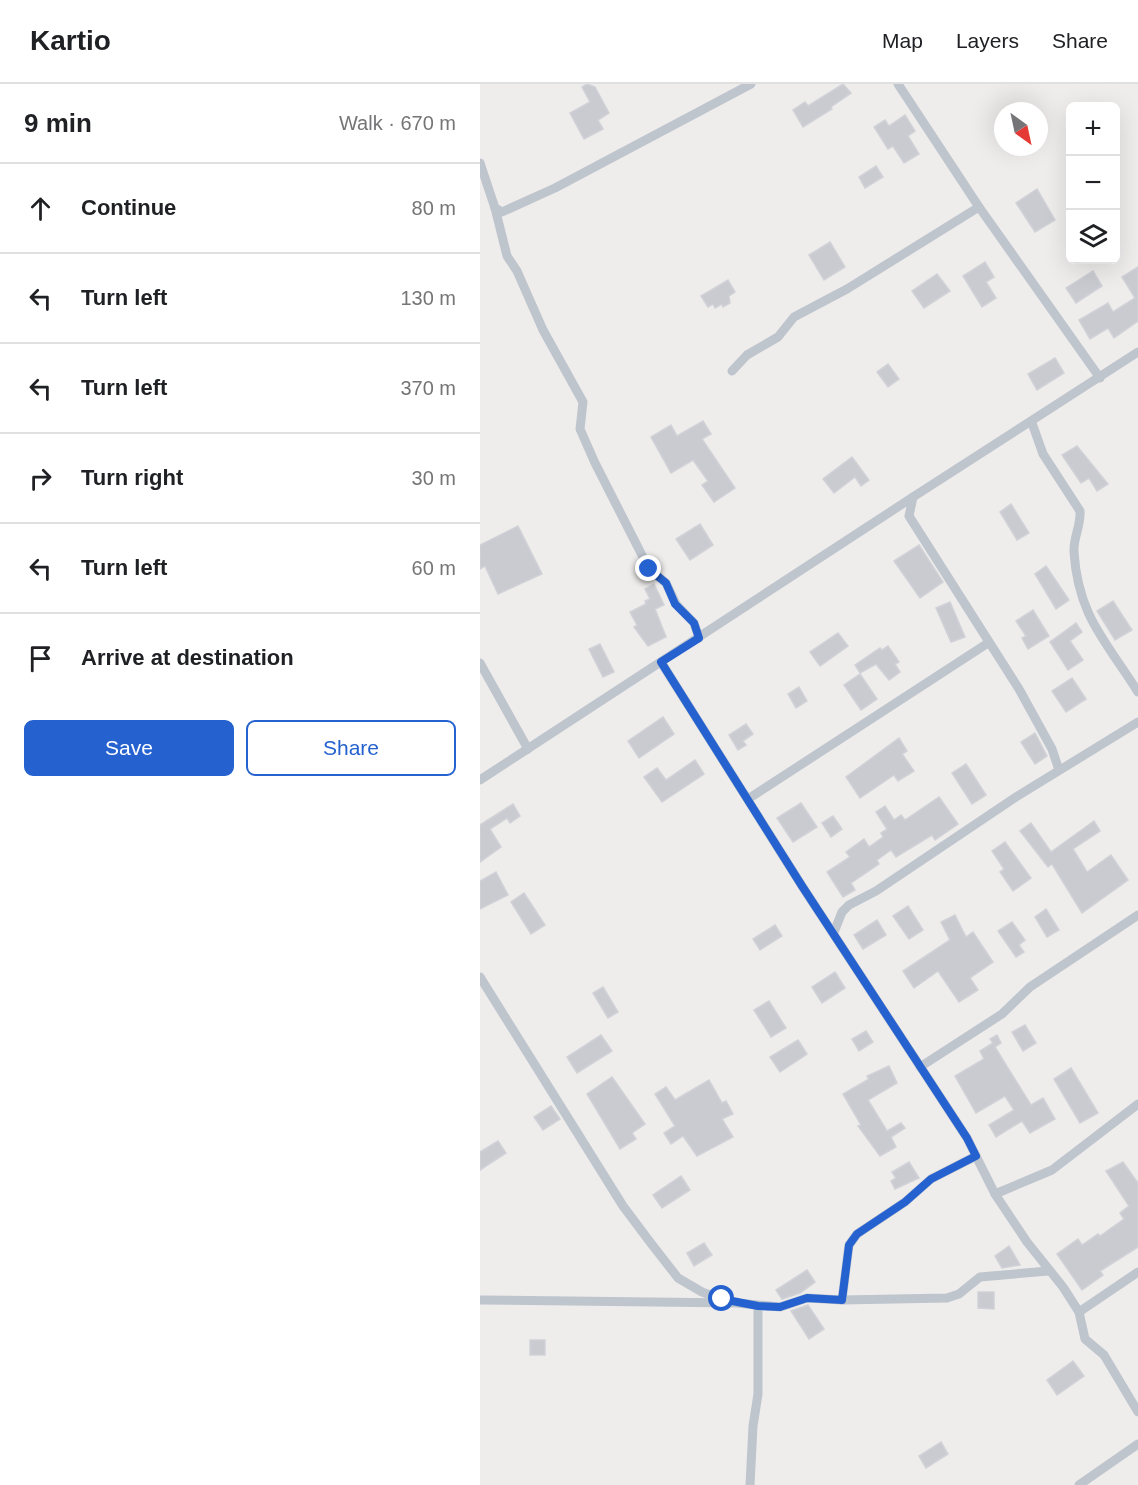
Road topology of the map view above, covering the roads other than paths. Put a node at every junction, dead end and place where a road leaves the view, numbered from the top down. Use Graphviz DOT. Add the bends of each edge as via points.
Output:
graph roads {
  1 [pos="751,84"];
  2 [pos="898,84"];
  3 [pos="480,163"];
  4 [pos="978,207"];
  5 [pos="495,208"];
  6 [pos="1138,354"];
  7 [pos="732,371"];
  8 [pos="1100,378"];
  9 [pos="1032,423"];
  10 [pos="913,497"];
  11 [pos="699,638"];
  12 [pos="988,644"];
  13 [pos="661,662"];
  14 [pos="480,663"];
  15 [pos="1138,692"];
  16 [pos="1138,722"];
  17 [pos="528,749"];
  18 [pos="1059,770"];
  19 [pos="480,780"];
  20 [pos="748,799"];
  21 [pos="1138,915"];
  22 [pos="834,932"];
  23 [pos="480,977"];
  24 [pos="920,1067"];
  25 [pos="1138,1104"];
  26 [pos="976,1156"];
  27 [pos="995,1194"];
  28 [pos="1048,1271"];
  29 [pos="1138,1272"];
  30 [pos="480,1300"];
  31 [pos="842,1300"];
  32 [pos="736,1303"];
  33 [pos="758,1306"];
  34 [pos="1079,1312"];
  35 [pos="1138,1412"];
  36 [pos="1138,1444"];
  37 [pos="750,1485"];
  38 [pos="1079,1485"];
  1 -- 5 [label="street" via="555,188 502,212"];
  2 -- 4 [label="street"];
  3 -- 5 [label="street"];
  4 -- 7 [label="street" via="847,289 794,317 778,337 747,355"];
  4 -- 8 [label="street"];
  5 -- 11 [label="street" via="507,256 583,402 580,429 595,463 649,569 666,583 675,604 694,623"];
  6 -- 8 [label="street"];
  8 -- 9 [label="street"];
  9 -- 10 [label="street"];
  9 -- 15 [label="street" via="1043,454 1080,511 1074,552 1077,583 1086,613"];
  10 -- 11 [label="street"];
  10 -- 12 [label="street" via="909,516"];
  11 -- 13 [label="street"];
  12 -- 18 [label="street" via="1019,689 1052,749"];
  12 -- 20 [label="street"];
  13 -- 17 [label="street"];
  13 -- 20 [label="street"];
  14 -- 17 [label="street"];
  16 -- 18 [label="street"];
  17 -- 19 [label="street"];
  18 -- 22 [label="street" via="849,905"];
  20 -- 22 [label="street"];
  21 -- 24 [label="street" via="1030,987 1002,1014"];
  22 -- 24 [label="street"];
  23 -- 32 [label="street" via="623,1206 678,1278 702,1292"];
  24 -- 26 [label="street"];
  25 -- 27 [label="street" via="1053,1170"];
  26 -- 27 [label="street"];
  26 -- 31 [label="street" via="931,1179 857,1234 849,1245"];
  27 -- 28 [label="street"];
  28 -- 31 [label="street" via="980,1278 947,1298"];
  28 -- 34 [label="street"];
  29 -- 34 [label="street"];
  30 -- 32 [label="street"];
  31 -- 33 [label="street" via="807,1298 780,1307"];
  32 -- 33 [label="street"];
  33 -- 37 [label="street" via="758,1394"];
  34 -- 35 [label="street" via="1085,1339 1104,1355"];
  36 -- 38 [label="street"];
}
